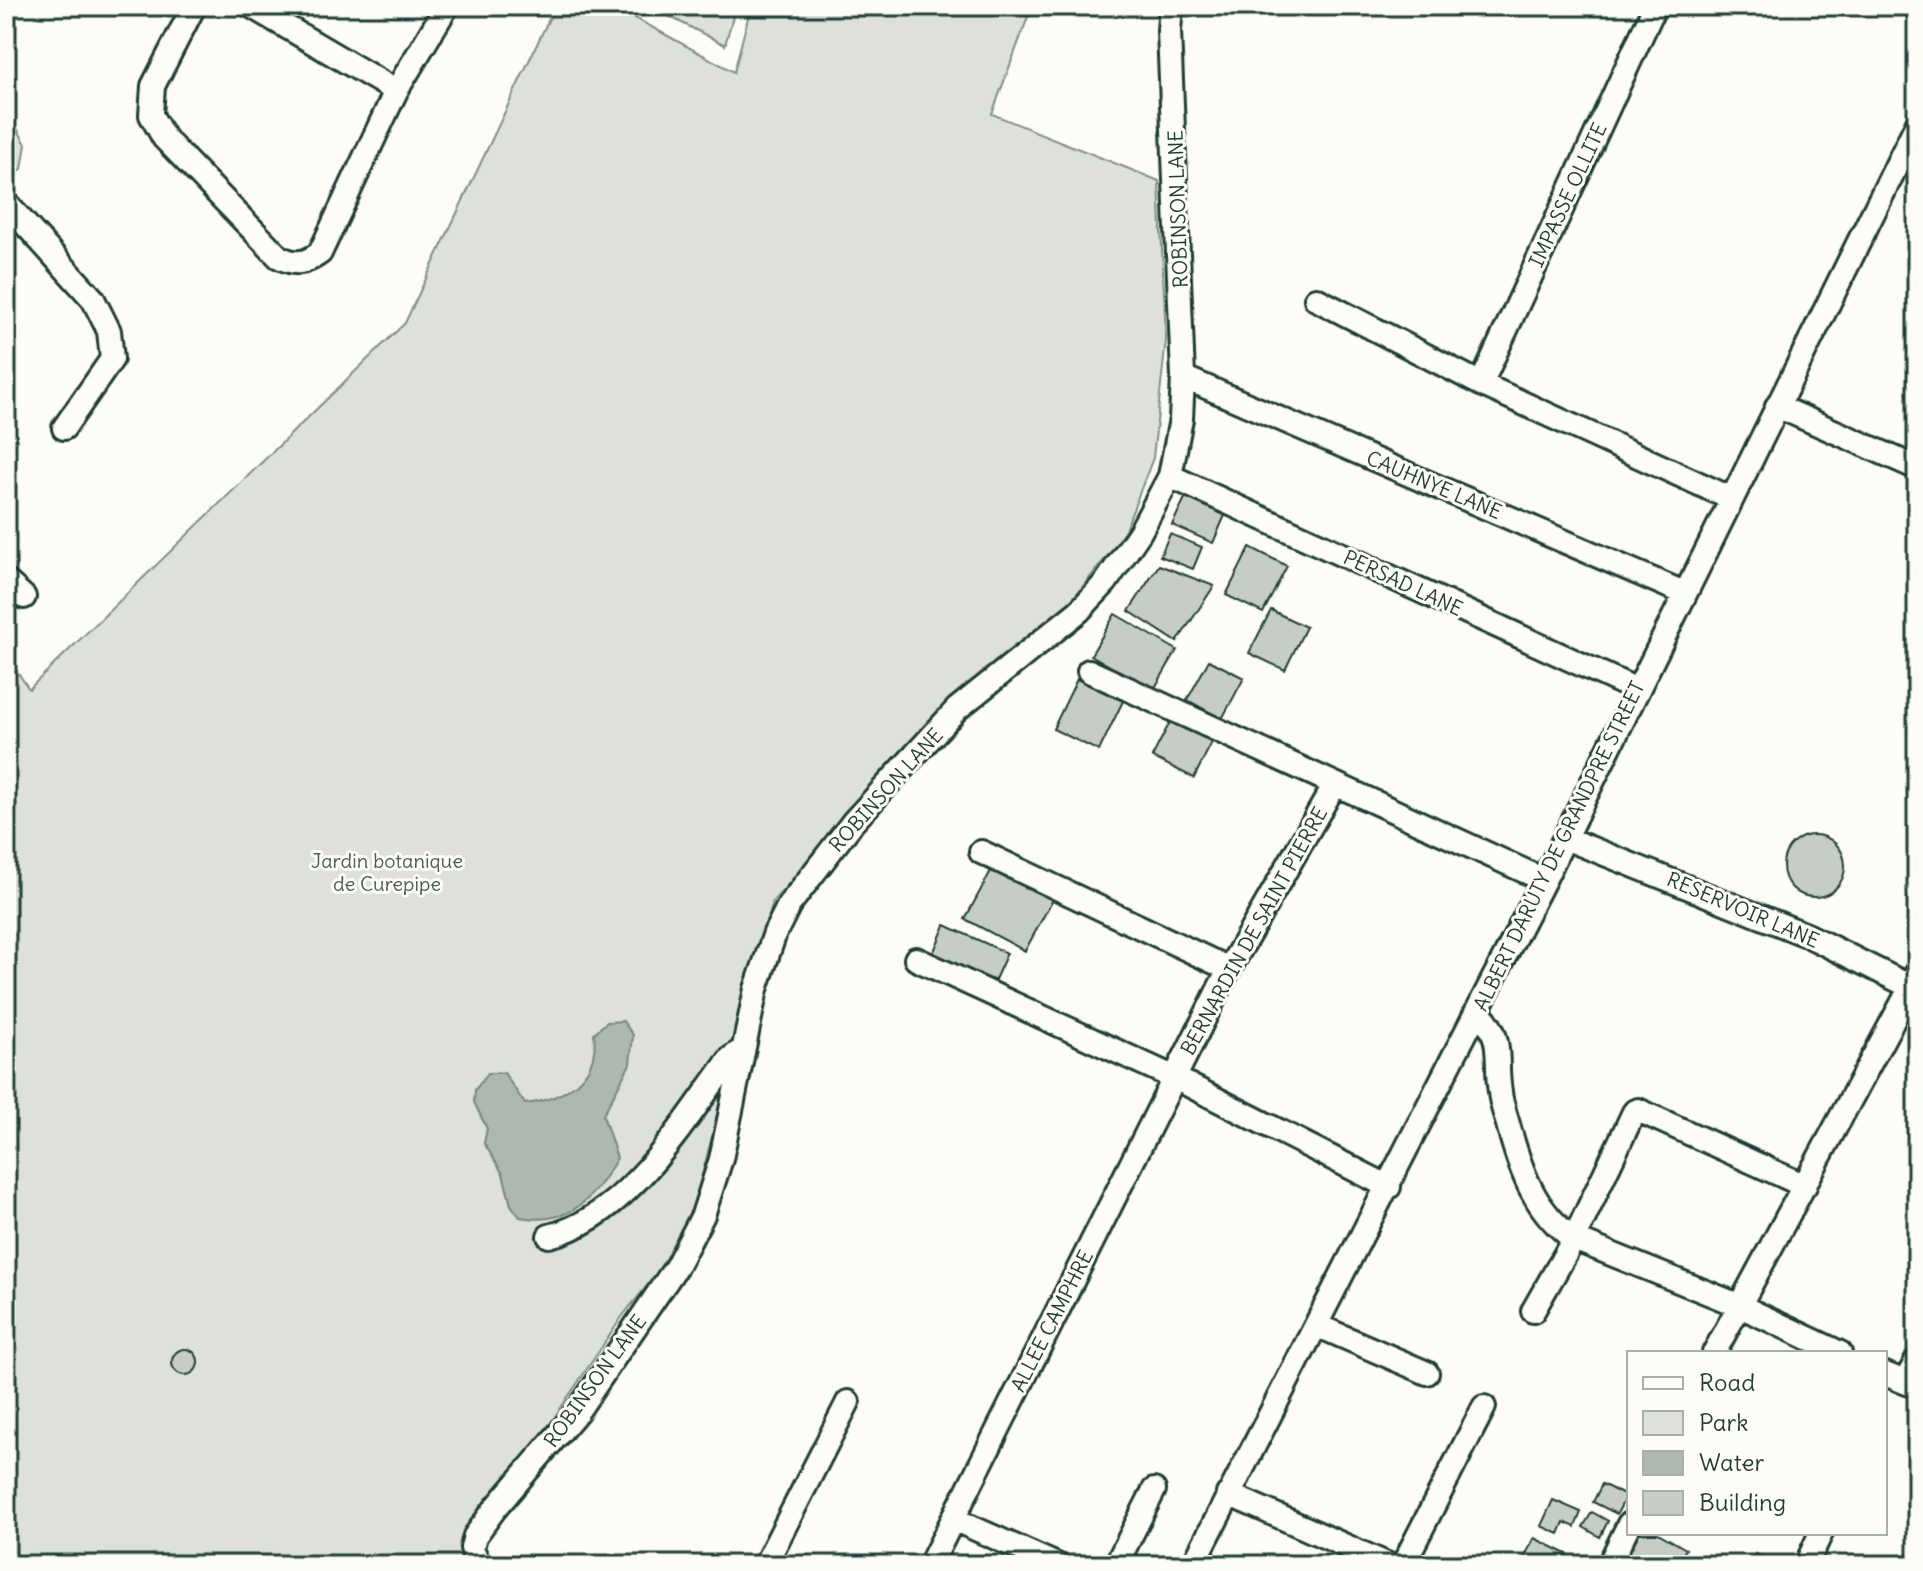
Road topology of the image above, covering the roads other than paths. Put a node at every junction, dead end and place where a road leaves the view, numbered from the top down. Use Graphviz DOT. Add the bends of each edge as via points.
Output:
graph roads {
  1 [pos="194,6"];
  2 [pos="251,6"];
  3 [pos="447,6"];
  4 [pos="1171,6"];
  5 [pos="1655,6"];
  6 [pos="396,91"];
  7 [pos="1917,124"];
  8 [pos="6,203"];
  9 [pos="1316,299"];
  10 [pos="1183,377"];
  11 [pos="1481,384"];
  12 [pos="1777,406"];
  13 [pos="64,428"];
  14 [pos="1917,468"];
  15 [pos="1170,476"];
  16 [pos="1730,498"];
  17 [pos="6,581"];
  18 [pos="1684,593"];
  19 [pos="24,597"];
  20 [pos="1089,671"];
  21 [pos="1637,690"];
  22 [pos="1335,784"];
  23 [pos="1565,838"];
  24 [pos="981,852"];
  25 [pos="1544,880"];
  26 [pos="916,959"];
  27 [pos="1229,969"];
  28 [pos="1915,983"];
  29 [pos="1477,1010"];
  30 [pos="742,1050"];
  31 [pos="1175,1078"];
  32 [pos="1805,1186"];
  33 [pos="1389,1187"];
  34 [pos="549,1236"];
  35 [pos="1574,1239"];
  36 [pos="1738,1305"];
  37 [pos="1533,1311"];
  38 [pos="1316,1325"];
  39 [pos="1715,1351"];
  40 [pos="1836,1351"];
  41 [pos="1917,1360"];
  42 [pos="1427,1373"];
  43 [pos="1897,1383"];
  44 [pos="848,1402"];
  45 [pos="1484,1407"];
  46 [pos="1154,1490"];
  47 [pos="1228,1494"];
  48 [pos="953,1519"];
  49 [pos="1627,1528"];
  50 [pos="1820,1535"];
  51 [pos="479,1565"];
  52 [pos="765,1565"];
  53 [pos="930,1565"];
  54 [pos="1057,1565"];
  55 [pos="1116,1565"];
  56 [pos="1193,1565"];
  57 [pos="1389,1565"];
  58 [pos="1403,1565"];
  59 [pos="1609,1565"];
  60 [pos="1806,1565"];
  1 -- 6 [label="street" via="153,86 151,115 164,138 279,257 292,263 309,262 320,253"];
  2 -- 6 [label="street"];
  3 -- 6 [label="street"];
  4 -- 10 [label="street, ROBINSON LANE"];
  5 -- 11 [label="street, IMPASSE OLLITE"];
  7 -- 12 [label="street, ALBERT DARUTY DE GRANDPRE STREET"];
  8 -- 13 [label="street" via="93,299 109,331 112,359"];
  9 -- 11 [label="street"];
  10 -- 15 [label="street, ROBINSON LANE"];
  10 -- 18 [label="street, CAUHNYE LANE"];
  11 -- 16 [label="street"];
  12 -- 14 [label="street"];
  12 -- 16 [label="street, ALBERT DARUTY DE GRANDPRE STREET"];
  15 -- 21 [label="street, PERSAD LANE"];
  15 -- 30 [label="street, ROBINSON LANE" via="1106,582 1079,611 957,709 853,822 789,905 756,989"];
  16 -- 18 [label="street, ALBERT DARUTY DE GRANDPRE STREET"];
  17 -- 19 [label="street"];
  18 -- 21 [label="street, ALBERT DARUTY DE GRANDPRE STREET"];
  20 -- 22 [label="street"];
  21 -- 23 [label="street, ALBERT DARUTY DE GRANDPRE STREET"];
  22 -- 25 [label="street"];
  22 -- 27 [label="street, BERNARDIN DE SAINT PIERRE"];
  23 -- 25 [label="street, ALBERT DARUTY DE GRANDPRE STREET"];
  23 -- 28 [label="street, RESERVOIR LANE"];
  24 -- 27 [label="street"];
  25 -- 29 [label="street, ALBERT DARUTY DE GRANDPRE STREET"];
  26 -- 31 [label="street"];
  27 -- 31 [label="street, BERNARDIN DE SAINT PIERRE"];
  28 -- 32 [label="street"];
  29 -- 33 [label="street, ALBERT DARUTY DE GRANDPRE STREET"];
  29 -- 35 [label="street" via="1495,1034 1500,1092 1531,1193 1558,1228"];
  30 -- 34 [label="street" via="616,1201 590,1220"];
  30 -- 51 [label="street, ROBINSON LANE" via="721,1159 703,1215 676,1267 577,1412 475,1536 472,1548"];
  31 -- 33 [label="street"];
  31 -- 48 [label="street, ALLEE CAMPHRE"];
  32 -- 35 [label="street" via="1638,1110"];
  32 -- 36 [label="street"];
  33 -- 38 [label="street, ALBERT DARUTY DE GRANDPRE STREET"];
  35 -- 36 [label="street"];
  35 -- 37 [label="street"];
  36 -- 39 [label="street"];
  36 -- 40 [label="street"];
  38 -- 42 [label="street"];
  38 -- 47 [label="street, ALBERT DARUTY DE GRANDPRE STREET"];
  41 -- 43 [label="street"];
  44 -- 52 [label="street"];
  45 -- 58 [label="street"];
  46 -- 55 [label="street"];
  47 -- 56 [label="street, ALBERT DARUTY DE GRANDPRE STREET"];
  47 -- 57 [label="street"];
  48 -- 53 [label="street, ALLEE CAMPHRE"];
  48 -- 54 [label="street"];
  49 -- 59 [label="street"];
  50 -- 60 [label="street"];
}
